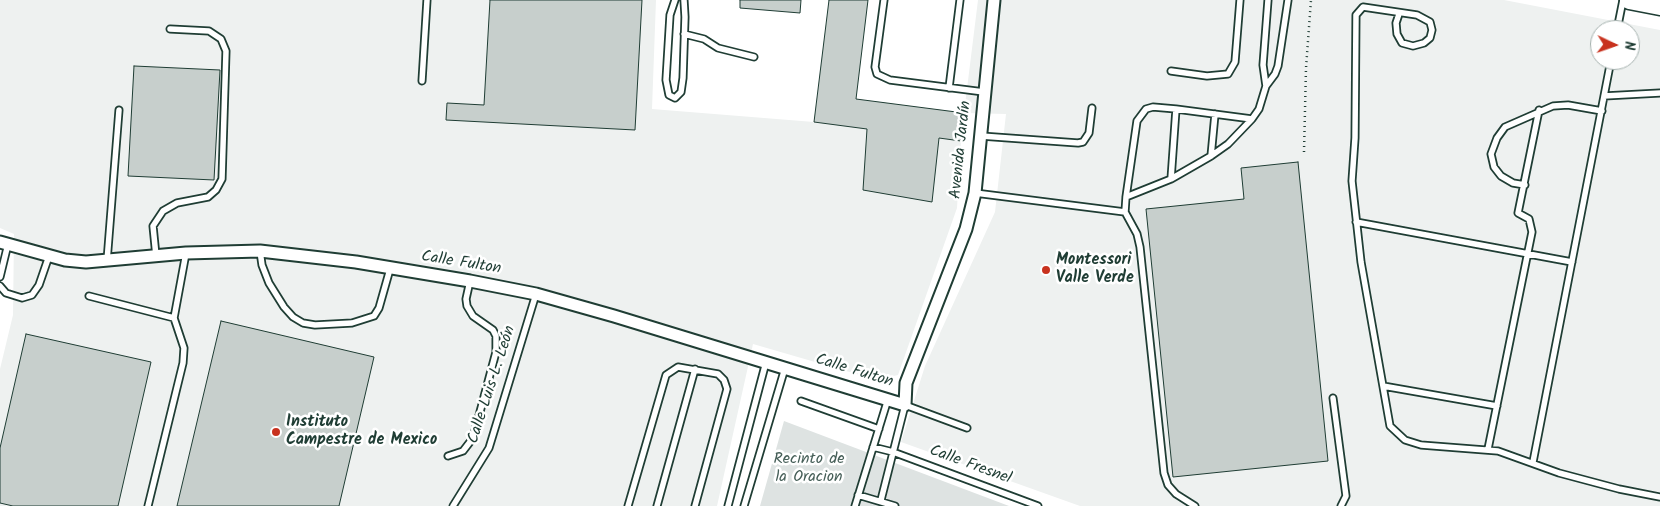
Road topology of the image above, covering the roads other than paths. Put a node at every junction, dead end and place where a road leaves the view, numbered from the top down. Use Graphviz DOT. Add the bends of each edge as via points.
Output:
graph roads {
  1 [pos="427,0"];
  2 [pos="675,0"];
  3 [pos="684,0"];
  4 [pos="884,0"];
  5 [pos="960,0"];
  6 [pos="994,0"];
  7 [pos="1240,0"];
  8 [pos="1268,0"];
  9 [pos="1288,0"];
  10 [pos="1623,0"];
  11 [pos="1629,0"];
  12 [pos="1660,6"];
  13 [pos="1400,14"];
  14 [pos="1619,20"];
  15 [pos="170,29"];
  16 [pos="684,34"];
  17 [pos="754,57"];
  18 [pos="1610,70"];
  19 [pos="1171,71"];
  20 [pos="422,81"];
  21 [pos="1266,86"];
  22 [pos="949,88"];
  23 [pos="984,92"];
  24 [pos="1660,93"];
  25 [pos="1604,96"];
  26 [pos="1092,108"];
  27 [pos="1176,109"];
  28 [pos="119,110"];
  29 [pos="1540,110"];
  30 [pos="1602,111"];
  31 [pos="1215,114"];
  32 [pos="1252,119"];
  33 [pos="981,136"];
  34 [pos="1211,156"];
  35 [pos="1171,179"];
  36 [pos="1525,185"];
  37 [pos="975,193"];
  38 [pos="1126,197"];
  39 [pos="1125,212"];
  40 [pos="1356,222"];
  41 [pos="4,243"];
  42 [pos="260,251"];
  43 [pos="186,253"];
  44 [pos="1526,254"];
  45 [pos="49,256"];
  46 [pos="156,258"];
  47 [pos="107,260"];
  48 [pos="1572,262"];
  49 [pos="390,269"];
  50 [pos="0,277"];
  51 [pos="470,282"];
  52 [pos="0,286"];
  53 [pos="536,294"];
  54 [pos="89,296"];
  55 [pos="174,318"];
  56 [pos="766,362"];
  57 [pos="785,368"];
  58 [pos="695,369"];
  59 [pos="906,383"];
  60 [pos="1383,386"];
  61 [pos="1333,398"];
  62 [pos="888,399"];
  63 [pos="801,401"];
  64 [pos="906,405"];
  65 [pos="1497,406"];
  66 [pos="967,428"];
  67 [pos="879,429"];
  68 [pos="873,447"];
  69 [pos="1488,449"];
  70 [pos="893,452"];
  71 [pos="448,456"];
  72 [pos="1533,462"];
  73 [pos="858,494"];
  74 [pos="1660,497"];
  75 [pos="881,500"];
  76 [pos="148,506"];
  77 [pos="453,506"];
  78 [pos="628,506"];
  79 [pos="657,506"];
  80 [pos="695,506"];
  81 [pos="728,506"];
  82 [pos="744,506"];
  83 [pos="855,506"];
  84 [pos="895,506"];
  85 [pos="1038,506"];
  86 [pos="1195,506"];
  87 [pos="1341,506"];
  1 -- 20 [label="lane"];
  2 -- 16 [label="lane" via="670,15 666,64 667,90 672,97 678,96 682,86"];
  3 -- 16 [label="lane"];
  4 -- 22 [label="lane" via="875,67 877,74 890,80"];
  5 -- 22 [label="lane"];
  6 -- 23 [label="street, Avenida Jardín"];
  7 -- 19 [label="lane" via="1235,62 1228,74 1207,76"];
  8 -- 21 [label="lane" via="1263,65"];
  9 -- 21 [label="lane" via="1278,66"];
  10 -- 14 [label="lane"];
  11 -- 12 [label="main road"];
  13 -- 13 [label="lane" via="1396,23 1402,43 1413,46 1430,38 1430,22 1426,18"];
  13 -- 40 [label="lane" via="1364,7 1356,15 1352,181"];
  15 -- 46 [label="lane" via="209,31 221,39 226,51 222,179 208,197 177,203 163,211 152,226"];
  16 -- 17 [label="lane" via="704,39 718,48"];
  18 -- 25 [label="lane"];
  21 -- 32 [label="lane" via="1259,109"];
  22 -- 23 [label="lane"];
  23 -- 33 [label="street, Avenida Jardín"];
  24 -- 25 [label="lane"];
  25 -- 30 [label="lane"];
  26 -- 33 [label="lane" via="1089,133 1083,142"];
  27 -- 31 [label="lane"];
  27 -- 35 [label="lane"];
  27 -- 38 [label="lane" via="1153,107 1140,114"];
  28 -- 47 [label="lane"];
  29 -- 30 [label="lane" via="1568,105"];
  29 -- 36 [label="lane"];
  29 -- 36 [label="lane" via="1505,127 1496,138 1491,154 1501,176"];
  30 -- 48 [label="lane"];
  31 -- 32 [label="lane"];
  31 -- 34 [label="lane"];
  32 -- 34 [label="lane"];
  33 -- 37 [label="street, Avenida Jardín"];
  34 -- 35 [label="lane"];
  35 -- 38 [label="lane"];
  36 -- 44 [label="lane" via="1518,213 1524,215 1531,226"];
  37 -- 39 [label="lane"];
  37 -- 59 [label="street, Avenida Jardín" via="958,252"];
  38 -- 39 [label="lane"];
  39 -- 86 [label="lane" via="1140,247 1164,473 1176,494"];
  40 -- 44 [label="lane"];
  40 -- 60 [label="lane"];
  41 -- 45 [label="street, Calle Fulton"];
  41 -- 50 [label="lane"];
  42 -- 43 [label="street, Calle Fulton"];
  42 -- 49 [label="street, Calle Fulton"];
  42 -- 49 [label="lane" via="269,282 284,307 304,323 315,325 352,323 374,316"];
  43 -- 46 [label="street, Calle Fulton"];
  43 -- 55 [label="lane"];
  44 -- 48 [label="lane"];
  44 -- 65 [label="lane"];
  45 -- 47 [label="street, Calle Fulton" via="86,262"];
  45 -- 52 [label="lane" via="32,295 22,298"];
  46 -- 47 [label="street, Calle Fulton"];
  48 -- 72 [label="lane"];
  49 -- 51 [label="street, Calle Fulton"];
  51 -- 53 [label="street, Calle Fulton"];
  51 -- 71 [label="lane" via="467,306 473,316 493,330 496,352 473,438 463,451"];
  53 -- 56 [label="street, Calle Fulton"];
  53 -- 77 [label="lane, Calle Luis L. León" via="489,448"];
  54 -- 55 [label="lane"];
  55 -- 76 [label="lane" via="182,341 183,363"];
  56 -- 57 [label="street, Calle Fulton"];
  56 -- 81 [label="lane"];
  57 -- 62 [label="street, Calle Fulton"];
  57 -- 82 [label="lane"];
  58 -- 78 [label="lane" via="678,367 666,375"];
  58 -- 79 [label="lane"];
  58 -- 80 [label="lane" via="718,374 727,389"];
  59 -- 62 [label="street, Avenida Jardín"];
  59 -- 64 [label="street, Avenida Jardín"];
  60 -- 65 [label="lane"];
  60 -- 69 [label="lane" via="1390,426 1405,440 1421,445"];
  61 -- 87 [label="lane" via="1346,496"];
  62 -- 64 [label="street, Calle Fulton"];
  62 -- 67 [label="lane"];
  63 -- 67 [label="lane"];
  64 -- 66 [label="lane"];
  64 -- 70 [label="lane"];
  65 -- 69 [label="lane"];
  67 -- 68 [label="lane"];
  68 -- 70 [label="lane, Calle Fresnel"];
  68 -- 73 [label="lane"];
  69 -- 72 [label="lane"];
  70 -- 75 [label="lane"];
  70 -- 85 [label="lane, Calle Fresnel"];
  72 -- 74 [label="lane" via="1602,485"];
  73 -- 75 [label="lane"];
  73 -- 83 [label="lane"];
  75 -- 84 [label="lane"];
}
